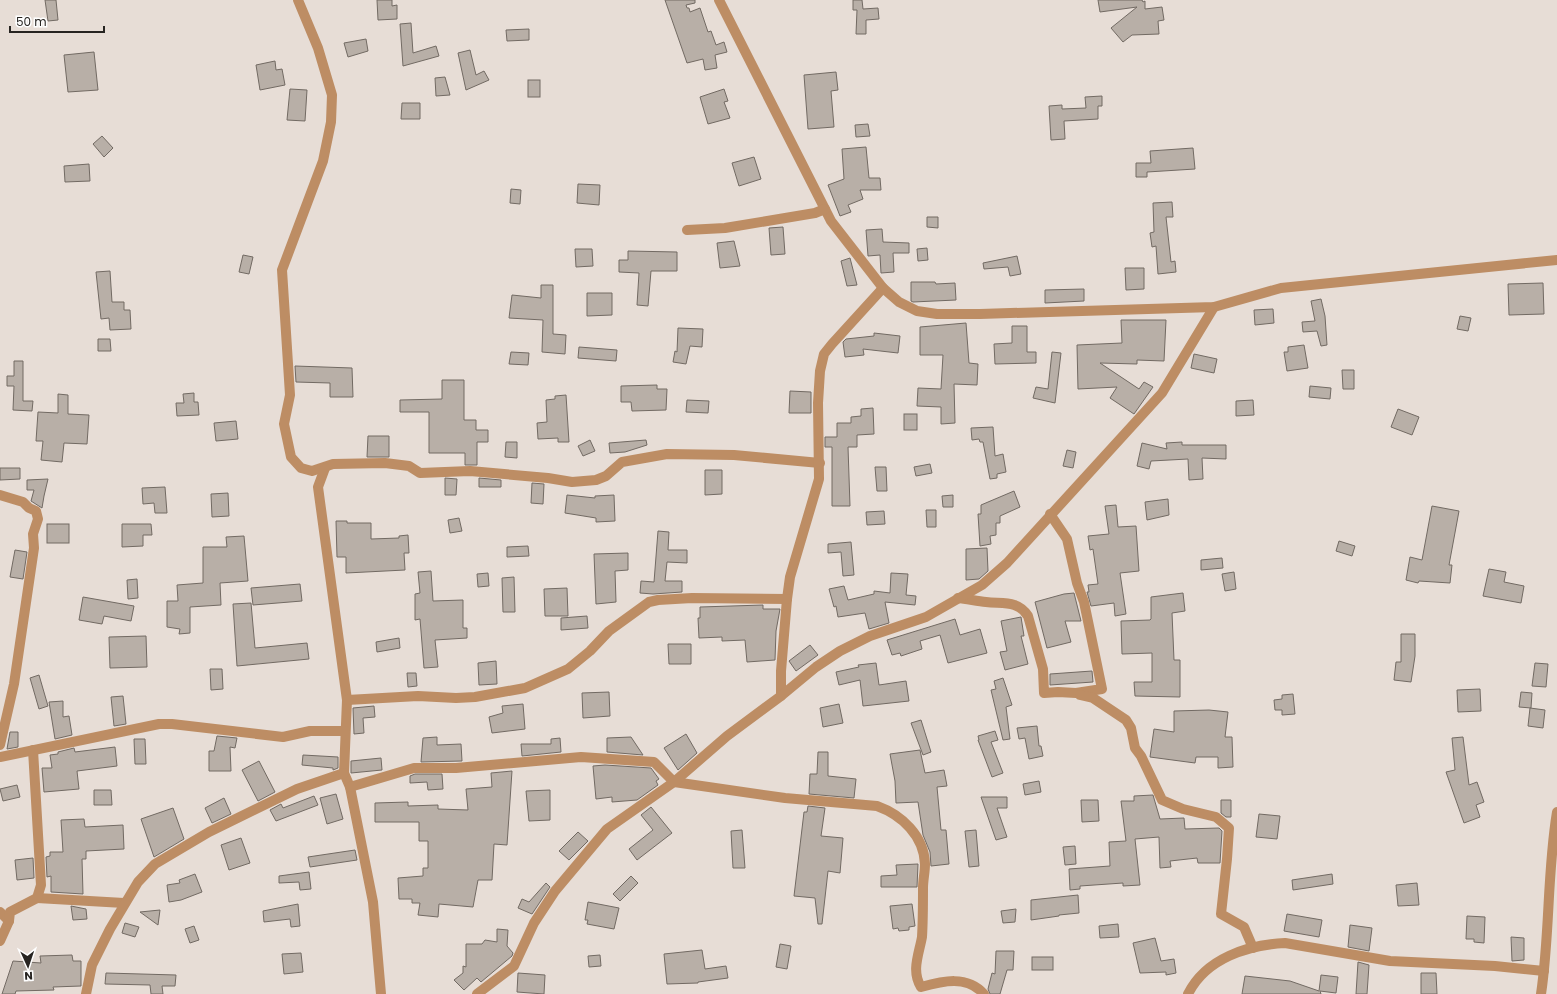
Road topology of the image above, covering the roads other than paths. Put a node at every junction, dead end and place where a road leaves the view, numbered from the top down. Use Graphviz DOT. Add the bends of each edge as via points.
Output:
graph roads {
  1 [pos="298,0"];
  2 [pos="719,0"];
  3 [pos="825,209"];
  4 [pos="687,230"];
  5 [pos="1557,260"];
  6 [pos="883,288"];
  7 [pos="1214,307"];
  8 [pos="820,463"];
  9 [pos="325,468"];
  10 [pos="0,495"];
  11 [pos="1050,514"];
  12 [pos="43,521"];
  13 [pos="33,534"];
  14 [pos="958,598"];
  15 [pos="787,599"];
  16 [pos="1076,693"];
  17 [pos="781,696"];
  18 [pos="347,700"];
  19 [pos="345,731"];
  20 [pos="0,745"];
  21 [pos="33,750"];
  22 [pos="0,757"];
  23 [pos="344,773"];
  24 [pos="674,782"];
  25 [pos="350,787"];
  26 [pos="1557,812"];
  27 [pos="37,898"];
  28 [pos="124,903"];
  29 [pos="0,912"];
  30 [pos="9,921"];
  31 [pos="0,941"];
  32 [pos="1253,948"];
  33 [pos="1544,971"];
  34 [pos="86,994"];
  35 [pos="381,994"];
  36 [pos="477,994"];
  37 [pos="984,994"];
  38 [pos="1188,994"];
  39 [pos="1541,994"];
  1 -- 9 [label="street" via="327,74 332,95 332,122 323,161 282,270 290,395 284,424 289,450 296,463 308,470"];
  2 -- 3 [label="street"];
  3 -- 4 [label="street" via="815,213 725,228"];
  3 -- 6 [label="street" via="831,221"];
  5 -- 7 [label="street" via="1281,288"];
  6 -- 7 [label="street" via="899,302 917,311 937,314"];
  6 -- 8 [label="street" via="824,354 818,403"];
  7 -- 11 [label="street" via="1162,393"];
  8 -- 9 [label="street" via="734,455 667,454 622,462 606,476 596,480 572,482 470,471 420,473 409,466 385,463 333,464"];
  8 -- 15 [label="street" via="818,488 790,577"];
  9 -- 18 [label="street" via="318,487"];
  10 -- 13 [label="street" via="23,502 36,511 38,519"];
  11 -- 14 [label="street" via="1008,563 982,585"];
  11 -- 16 [label="street" via="1067,539 1084,602 1102,689"];
  12 -- 13 [label="street"];
  13 -- 20 [label="street" via="34,548 19,654"];
  14 -- 16 [label="street" via="1011,603 1024,611 1028,616 1043,669 1044,693"];
  14 -- 17 [label="street" via="926,617 870,636 840,651"];
  15 -- 17 [label="street"];
  15 -- 18 [label="street" via="692,598 649,602 609,631 590,652 568,668 525,688 475,697 418,696"];
  16 -- 32 [label="street" via="1093,698 1126,720 1131,728 1135,748 1162,800 1183,810 1216,817 1229,828 1221,914 1244,927"];
  17 -- 24 [label="street" via="727,736"];
  18 -- 19 [label="street"];
  19 -- 21 [label="street" via="310,731 283,737 166,724 144,726"];
  19 -- 23 [label="street"];
  21 -- 22 [label="street"];
  21 -- 27 [label="street" via="41,872"];
  23 -- 25 [label="street"];
  23 -- 28 [label="street" via="298,789 203,836 155,864 138,882"];
  24 -- 25 [label="street" via="654,762 581,757 456,768 414,768"];
  24 -- 36 [label="street" via="607,829 555,891 534,923 514,966"];
  24 -- 37 [label="street" via="785,798 877,806 890,811 915,834 925,863 922,937 916,969 921,987 966,981"];
  25 -- 35 [label="street" via="373,902"];
  26 -- 33 [label="street"];
  27 -- 28 [label="street"];
  27 -- 30 [label="street" via="10,912"];
  28 -- 34 [label="street" via="92,965"];
  29 -- 30 [label="street"];
  30 -- 31 [label="street"];
  32 -- 33 [label="street" via="1285,943 1390,961"];
  32 -- 38 [label="street" via="1220,959 1194,983"];
  33 -- 39 [label="street"];
}
